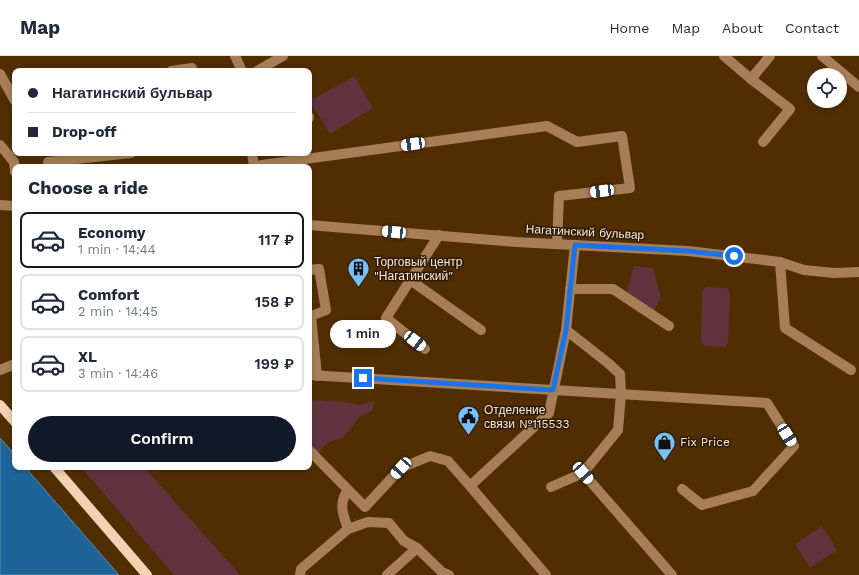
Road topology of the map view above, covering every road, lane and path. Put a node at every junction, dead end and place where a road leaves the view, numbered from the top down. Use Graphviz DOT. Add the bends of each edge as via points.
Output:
graph roads {
  1 [pos="235,56"];
  2 [pos="283,56"];
  3 [pos="724,56"];
  4 [pos="770,56"];
  5 [pos="822,56"];
  6 [pos="241,68"];
  7 [pos="262,68"];
  8 [pos="0,74"];
  9 [pos="751,79"];
  10 [pos="859,87"];
  11 [pos="12,94"];
  12 [pos="763,142"];
  13 [pos="0,145"];
  14 [pos="100,156"];
  15 [pos="47,161"];
  16 [pos="14,164"];
  17 [pos="275,164"];
  18 [pos="0,206"];
  19 [pos="12,206"];
  20 [pos="312,225"];
  21 [pos="439,235"];
  22 [pos="557,244"];
  23 [pos="575,245"];
  24 [pos="780,262"];
  25 [pos="312,270"];
  26 [pos="859,272"];
  27 [pos="410,280"];
  28 [pos="570,289"];
  29 [pos="312,315"];
  30 [pos="669,326"];
  31 [pos="481,330"];
  32 [pos="566,330"];
  33 [pos="425,349"];
  34 [pos="312,356"];
  35 [pos="0,365"];
  36 [pos="12,365"];
  37 [pos="12,366"];
  38 [pos="0,370"];
  39 [pos="850,370"];
  40 [pos="313,376"];
  41 [pos="553,390"];
  42 [pos="621,394"];
  43 [pos="0,405"];
  44 [pos="12,419"];
  45 [pos="312,453"];
  46 [pos="57,470"];
  47 [pos="583,473"];
  48 [pos="470,486"];
  49 [pos="551,488"];
  50 [pos="682,488"];
  51 [pos="348,490"];
  52 [pos="348,529"];
  53 [pos="417,548"];
  54 [pos="147,575"];
  55 [pos="300,575"];
  56 [pos="387,575"];
  57 [pos="445,575"];
  58 [pos="546,575"];
  59 [pos="672,575"];
  1 -- 6 [label="street"];
  2 -- 7 [label="street"];
  3 -- 9 [label="street"];
  4 -- 9 [label="street"];
  5 -- 10 [label="street"];
  8 -- 11 [label="street"];
  9 -- 12 [label="street" via="790,109"];
  13 -- 16 [label="street"];
  14 -- 15 [label="street"];
  17 -- 22 [label="street" via="547,126 577,142 622,136 630,188 559,196"];
  18 -- 19 [label="street"];
  20 -- 21 [label="street, Нагатинский бульвар"];
  21 -- 22 [label="street, Нагатинский бульвар"];
  21 -- 27 [label="street"];
  22 -- 23 [label="street, Нагатинский бульвар"];
  23 -- 24 [label="street, Нагатинский бульвар" via="688,251"];
  23 -- 28 [label="street"];
  24 -- 26 [label="street, Нагатинский бульвар" via="804,270"];
  24 -- 39 [label="street" via="785,328"];
  25 -- 29 [label="street" via="320,269 326,310"];
  27 -- 31 [label="street"];
  27 -- 33 [label="street" via="386,318"];
  28 -- 30 [label="street" via="613,289"];
  28 -- 32 [label="street"];
  32 -- 41 [label="street"];
  32 -- 42 [label="street" via="620,374"];
  34 -- 40 [label="street"];
  35 -- 36 [label="street"];
  37 -- 38 [label="street"];
  40 -- 41 [label="street"];
  41 -- 42 [label="street"];
  41 -- 48 [label="street" via="549,413"];
  42 -- 47 [label="street" via="618,430"];
  42 -- 50 [label="street" via="767,403 794,446 753,491 702,506"];
  43 -- 44 [label="main road"];
  45 -- 51 [label="street"];
  46 -- 54 [label="main road"];
  47 -- 49 [label="street"];
  47 -- 59 [label="street"];
  48 -- 51 [label="street" via="448,461 430,456 401,468 365,507"];
  48 -- 58 [label="street"];
  51 -- 52 [label="street" via="344,496 342,512"];
  52 -- 53 [label="street" via="368,522 389,523 404,541"];
  52 -- 55 [label="street" via="301,569"];
  53 -- 56 [label="street"];
  53 -- 57 [label="street"];
}
